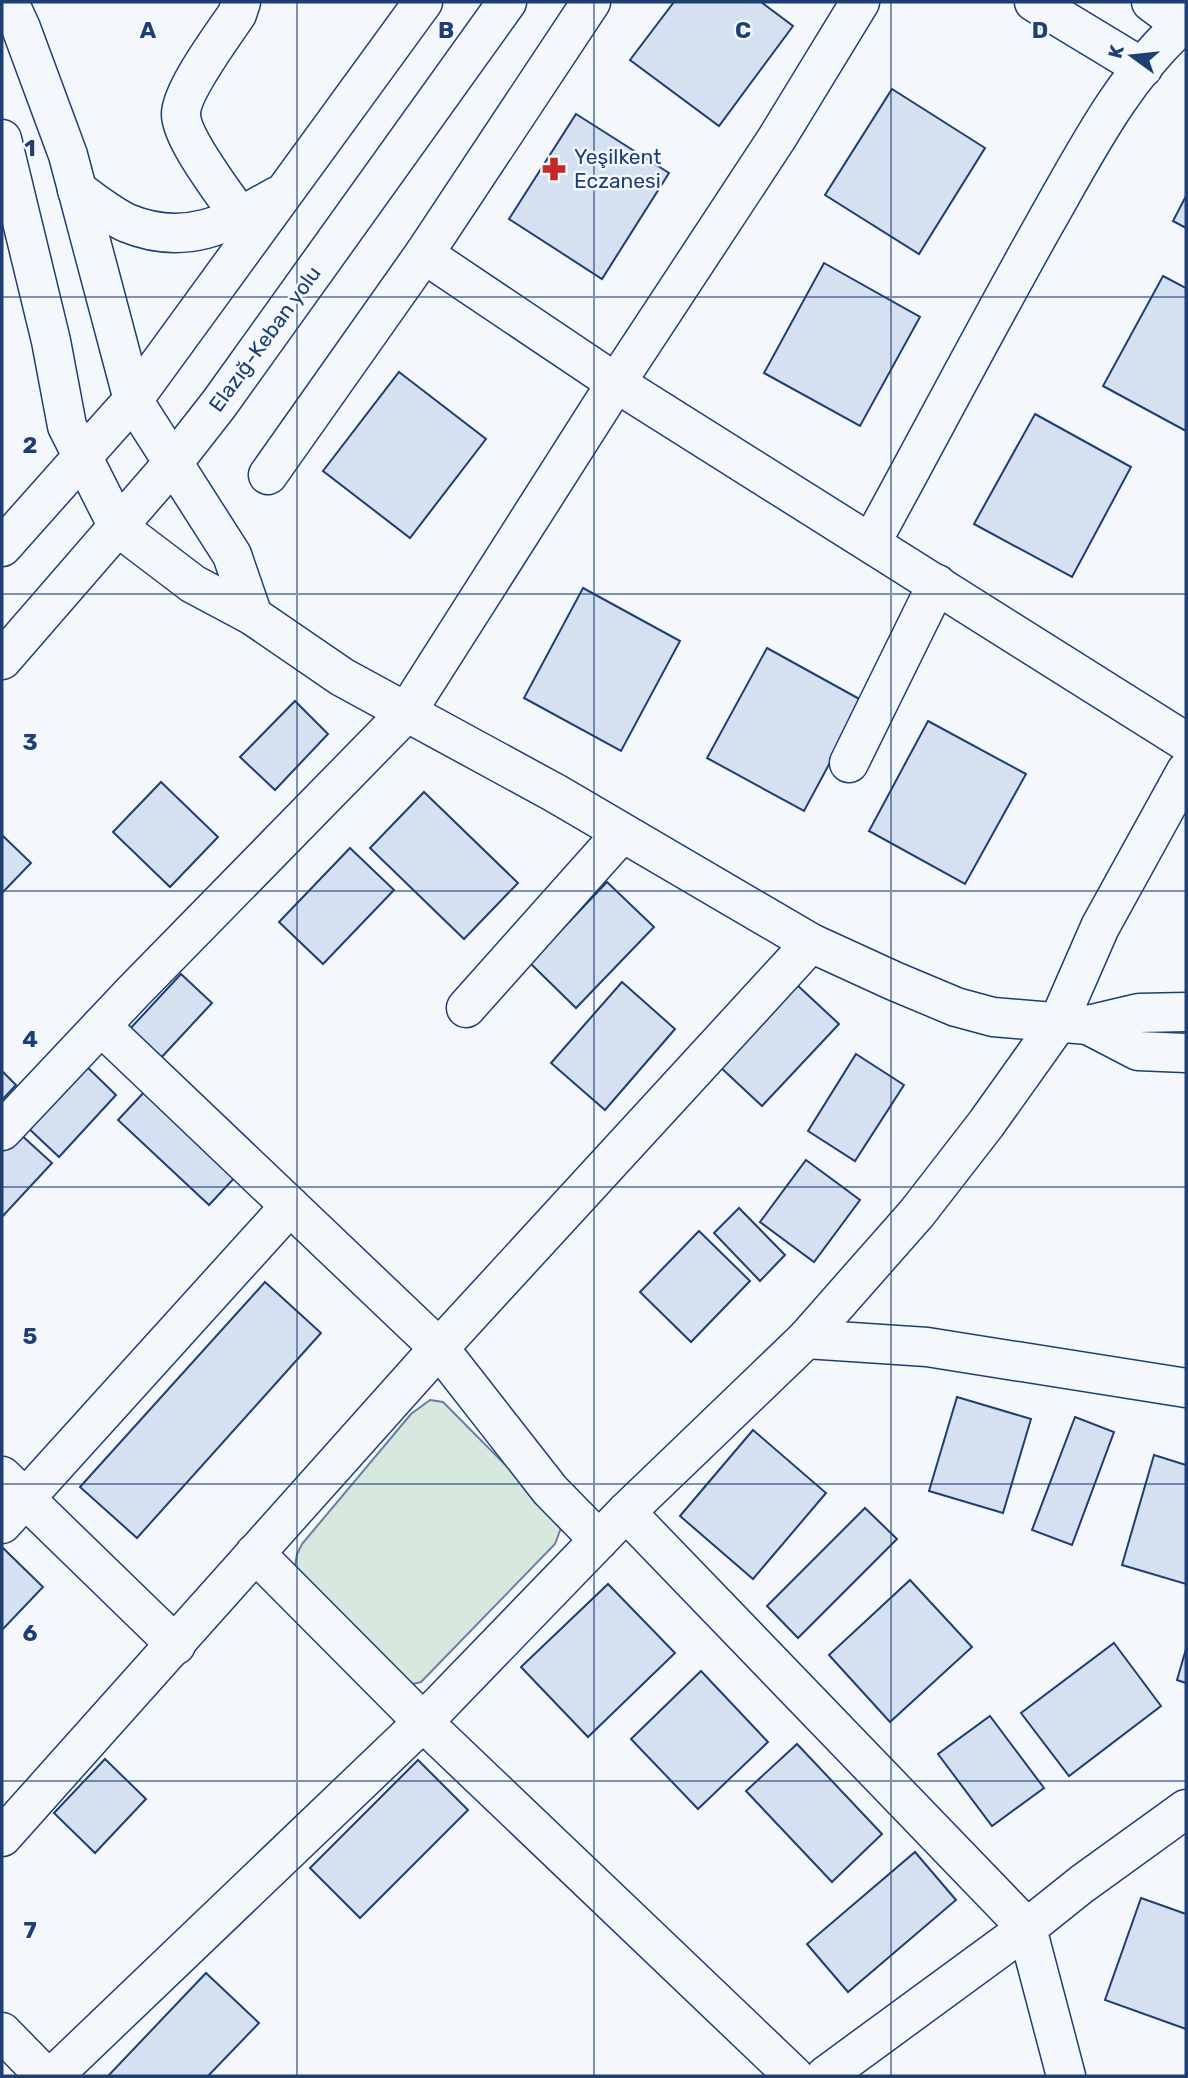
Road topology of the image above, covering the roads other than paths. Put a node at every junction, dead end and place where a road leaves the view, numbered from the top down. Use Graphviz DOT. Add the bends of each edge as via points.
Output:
graph roads {
  1 [pos="9,2"];
  2 [pos="241,2"];
  3 [pos="423,2"];
  4 [pos="507,2"];
  5 [pos="591,2"];
  6 [pos="860,2"];
  7 [pos="1034,2"];
  8 [pos="1151,2"];
  9 [pos="1184,23"];
  10 [pos="1143,68"];
  11 [pos="2,139"];
  12 [pos="77,190"];
  13 [pos="285,191"];
  14 [pos="240,217"];
  15 [pos="424,254"];
  16 [pos="616,383"];
  17 [pos="133,401"];
  18 [pos="83,457"];
  19 [pos="172,464"];
  20 [pos="268,475"];
  21 [pos="118,527"];
  22 [pos="872,543"];
  23 [pos="2,547"];
  24 [pos="937,584"];
  25 [pos="253,616"];
  26 [pos="2,660"];
  27 [pos="406,713"];
  28 [pos="1186,742"];
  29 [pos="849,763"];
  30 [pos="1186,771"];
  31 [pos="622,833"];
  32 [pos="811,943"];
  33 [pos="466,1008"];
  34 [pos="1186,1012"];
  35 [pos="1073,1024"];
  36 [pos="101,1026"];
  37 [pos="1186,1053"];
  38 [pos="2,1131"];
  39 [pos="290,1206"];
  40 [pos="806,1339"];
  41 [pos="439,1348"];
  42 [pos="1186,1388"];
  43 [pos="10,1500"];
  44 [pos="626,1512"];
  45 [pos="599,1540"];
  46 [pos="255,1553"];
  47 [pos="176,1645"];
  48 [pos="423,1722"];
  49 [pos="1186,1809"];
  50 [pos="2,1837"];
  51 [pos="1027,1928"];
  52 [pos="2,2032"];
  53 [pos="45,2076"];
  54 [pos="53,2076"];
  55 [pos="793,2076"];
  56 [pos="825,2076"];
  57 [pos="1066,2076"];
  1 -- 12 [label="main road"];
  2 -- 14 [label="main road" via="187,94 181,113 186,135"];
  3 -- 13 [label="main road"];
  4 -- 19 [label="main road, Elazığ-Keban yolu"];
  5 -- 15 [label="main road"];
  6 -- 16 [label="main road"];
  7 -- 10 [label="main road"];
  8 -- 9 [label="main road"];
  9 -- 10 [label="main road"];
  10 -- 22 [label="main road" via="1083,157"];
  11 -- 18 [label="main road" via="67,426"];
  12 -- 14 [label="main road" via="126,222 153,230 182,234"];
  12 -- 17 [label="main road"];
  13 -- 14 [label="main road"];
  13 -- 17 [label="main road"];
  15 -- 16 [label="main road"];
  15 -- 20 [label="main road"];
  16 -- 22 [label="main road"];
  16 -- 27 [label="main road"];
  17 -- 18 [label="main road"];
  17 -- 19 [label="main road"];
  18 -- 21 [label="main road"];
  18 -- 23 [label="main road"];
  19 -- 21 [label="main road, Elazığ-Keban yolu"];
  19 -- 25 [label="main road" via="232,555"];
  21 -- 25 [label="main road" via="193,584"];
  21 -- 26 [label="main road, Elazığ-Keban yolu"];
  22 -- 24 [label="main road"];
  24 -- 28 [label="main road"];
  24 -- 29 [label="main road"];
  25 -- 27 [label="main road" via="342,677"];
  27 -- 31 [label="main road"];
  27 -- 36 [label="main road"];
  30 -- 35 [label="main road" via="1100,927"];
  31 -- 32 [label="main road"];
  31 -- 33 [label="main road"];
  32 -- 35 [label="main road" via="956,1007 993,1017"];
  32 -- 41 [label="main road"];
  34 -- 35 [label="main road" via="1139,1013"];
  35 -- 37 [label="main road" via="1138,1051"];
  35 -- 40 [label="main road"];
  36 -- 38 [label="main road"];
  36 -- 39 [label="main road"];
  39 -- 41 [label="main road"];
  39 -- 43 [label="main road"];
  40 -- 42 [label="main road" via="927,1347"];
  40 -- 44 [label="main road"];
  41 -- 45 [label="main road" via="550,1490"];
  41 -- 46 [label="main road"];
  43 -- 47 [label="main road"];
  44 -- 45 [label="main road"];
  44 -- 51 [label="main road"];
  45 -- 48 [label="main road"];
  46 -- 47 [label="main road"];
  46 -- 48 [label="main road"];
  47 -- 50 [label="main road"];
  48 -- 54 [label="main road"];
  48 -- 55 [label="main road"];
  49 -- 51 [label="main road"];
  51 -- 56 [label="main road"];
  51 -- 57 [label="main road"];
  52 -- 53 [label="main road"];
}
